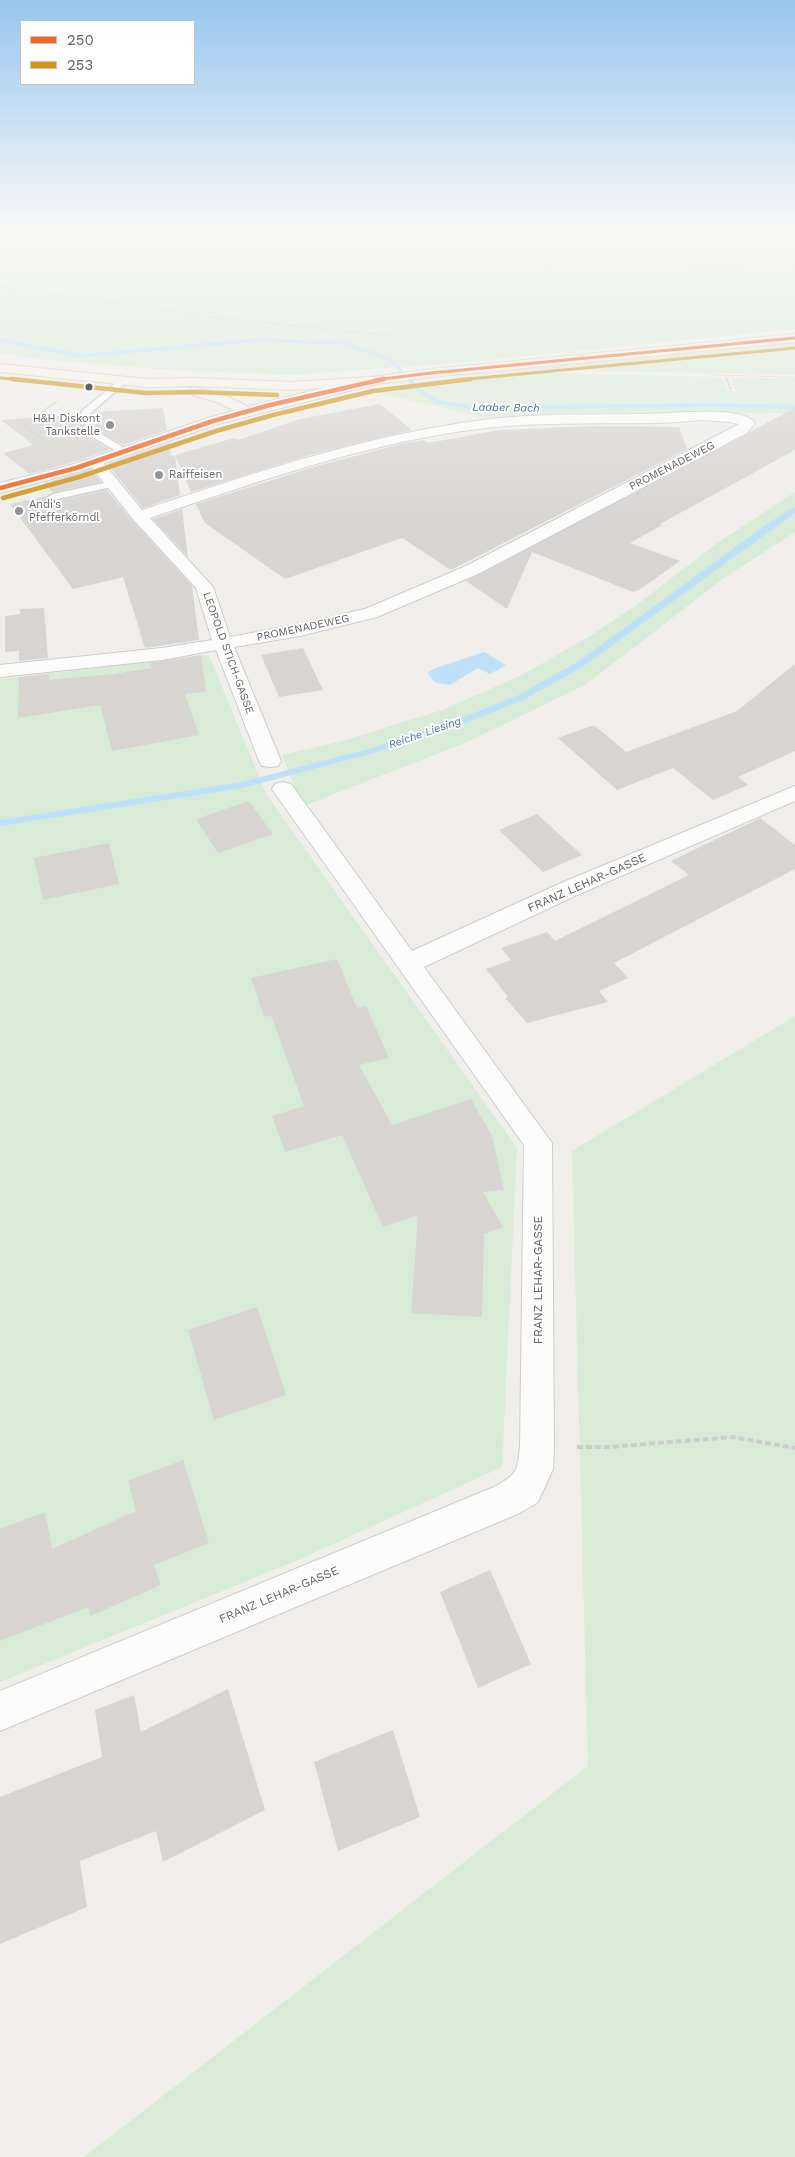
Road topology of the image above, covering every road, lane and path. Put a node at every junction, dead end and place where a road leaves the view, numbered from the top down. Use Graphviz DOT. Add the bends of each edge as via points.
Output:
graph roads {
  1 [pos="285,325"];
  2 [pos="501,325"];
  3 [pos="795,338"];
  4 [pos="477,346"];
  5 [pos="425,351"];
  6 [pos="0,368"];
  7 [pos="725,375"];
  8 [pos="124,381"];
  9 [pos="374,381"];
  10 [pos="147,383"];
  11 [pos="246,385"];
  12 [pos="734,396"];
  13 [pos="61,398"];
  14 [pos="270,405"];
  15 [pos="247,412"];
  16 [pos="85,413"];
  17 [pos="88,426"];
  18 [pos="54,447"];
  19 [pos="124,452"];
  20 [pos="95,462"];
  21 [pos="113,484"];
  22 [pos="0,488"];
  23 [pos="53,498"];
  24 [pos="139,516"];
  25 [pos="223,644"];
  26 [pos="0,671"];
  27 [pos="270,761"];
  28 [pos="283,789"];
  29 [pos="795,793"];
  30 [pos="408,964"];
  31 [pos="537,1447"];
  32 [pos="795,1449"];
  33 [pos="0,1711"];
  1 -- 5 [label="path" via="395,336"];
  2 -- 4 [label="path" via="482,334"];
  3 -- 9 [label="main road"];
  6 -- 8 [label="main road"];
  7 -- 12 [label="path"];
  8 -- 10 [label="main road"];
  8 -- 16 [label="lane"];
  9 -- 11 [label="main road"];
  9 -- 14 [label="street"];
  10 -- 11 [label="main road"];
  10 -- 15 [label="main road" via="210,394"];
  11 -- 14 [label="main road"];
  13 -- 18 [label="path" via="24,426"];
  14 -- 15 [label="street"];
  15 -- 19 [label="street"];
  17 -- 19 [label="lane" via="91,432"];
  19 -- 20 [label="street"];
  20 -- 21 [label="street, LEOPOLD STICH-GASSE"];
  20 -- 22 [label="street"];
  21 -- 23 [label="lane"];
  21 -- 24 [label="street, LEOPOLD STICH-GASSE"];
  24 -- 25 [label="street, LEOPOLD STICH-GASSE" via="204,587"];
  24 -- 25 [label="street, PROMENADEWEG" via="274,471 356,449 453,429 526,422 699,417 742,418 748,423 742,430 428,590 339,622"];
  25 -- 26 [label="street, PROMENADEWEG" via="162,654"];
  25 -- 27 [label="street, LEOPOLD STICH-GASSE"];
  28 -- 30 [label="street"];
  29 -- 30 [label="street, FRANZ LEHAR-GASSE" via="569,890"];
  30 -- 31 [label="street, FRANZ LEHAR-GASSE" via="538,1143"];
  31 -- 32 [label="path" via="609,1446 733,1437"];
  31 -- 33 [label="street, FRANZ LEHAR-GASSE" via="535,1469 525,1489 507,1500"];
}
